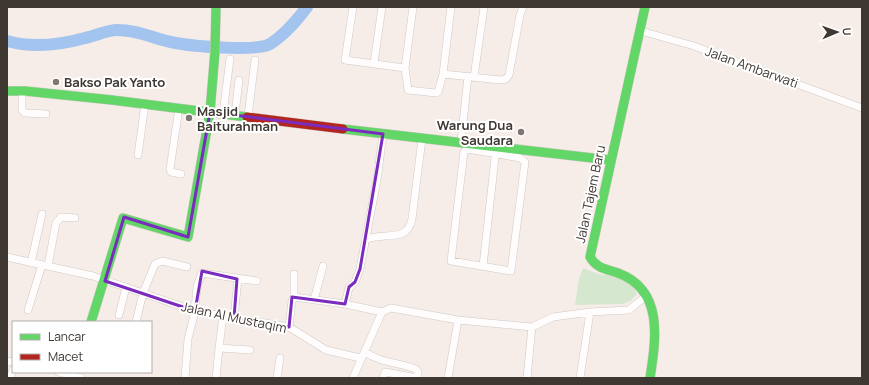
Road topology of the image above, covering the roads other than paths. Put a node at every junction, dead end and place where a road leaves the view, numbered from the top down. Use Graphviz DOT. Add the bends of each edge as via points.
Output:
graph roads {
  1 [pos="216,7"];
  2 [pos="353,7"];
  3 [pos="382,7"];
  4 [pos="413,7"];
  5 [pos="451,7"];
  6 [pos="484,7"];
  7 [pos="523,7"];
  8 [pos="644,7"];
  9 [pos="641,31"];
  10 [pos="230,59"];
  11 [pos="255,60"];
  12 [pos="374,63"];
  13 [pos="405,68"];
  14 [pos="443,74"];
  15 [pos="471,77"];
  16 [pos="239,80"];
  17 [pos="7,91"];
  18 [pos="22,91"];
  19 [pos="145,104"];
  20 [pos="179,108"];
  21 [pos="862,108"];
  22 [pos="210,112"];
  23 [pos="223,113"];
  24 [pos="46,114"];
  25 [pos="235,114"];
  26 [pos="248,116"];
  27 [pos="383,134"];
  28 [pos="422,139"];
  29 [pos="461,142"];
  30 [pos="496,150"];
  31 [pos="138,155"];
  32 [pos="610,160"];
  33 [pos="181,174"];
  34 [pos="42,214"];
  35 [pos="76,218"];
  36 [pos="365,240"];
  37 [pos="7,257"];
  38 [pos="31,262"];
  39 [pos="45,266"];
  40 [pos="324,266"];
  41 [pos="483,266"];
  42 [pos="187,268"];
  43 [pos="294,274"];
  44 [pos="238,279"];
  45 [pos="105,281"];
  46 [pos="257,281"];
  47 [pos="126,287"];
  48 [pos="143,293"];
  49 [pos="646,296"];
  50 [pos="294,297"];
  51 [pos="314,300"];
  52 [pos="345,304"];
  53 [pos="28,310"];
  54 [pos="195,312"];
  55 [pos="382,312"];
  56 [pos="590,312"];
  57 [pos="119,315"];
  58 [pos="223,316"];
  59 [pos="234,318"];
  60 [pos="458,320"];
  61 [pos="91,321"];
  62 [pos="136,321"];
  63 [pos="289,327"];
  64 [pos="532,327"];
  65 [pos="219,348"];
  66 [pos="250,350"];
  67 [pos="365,352"];
  68 [pos="280,358"];
  69 [pos="360,358"];
  70 [pos="65,373"];
  71 [pos="78,375"];
  72 [pos="417,377"];
  73 [pos="185,378"];
  74 [pos="216,378"];
  75 [pos="277,378"];
  76 [pos="353,378"];
  77 [pos="383,378"];
  78 [pos="448,378"];
  79 [pos="527,378"];
  80 [pos="580,378"];
  81 [pos="650,378"];
  1 -- 22 [label="street"];
  2 -- 12 [label="street" via="345,60"];
  3 -- 12 [label="street"];
  4 -- 13 [label="street"];
  5 -- 14 [label="street"];
  6 -- 15 [label="street"];
  7 -- 15 [label="street" via="509,76 502,80"];
  8 -- 9 [label="street, Jalan Tajem Baru"];
  9 -- 21 [label="street, Jalan Ambarwati" via="694,46"];
  9 -- 32 [label="street, Jalan Tajem Baru"];
  10 -- 23 [label="street"];
  11 -- 26 [label="street"];
  12 -- 13 [label="street"];
  13 -- 14 [label="street" via="409,91 437,93"];
  14 -- 15 [label="street"];
  15 -- 29 [label="street"];
  16 -- 25 [label="street"];
  17 -- 18 [label="street"];
  18 -- 19 [label="street"];
  18 -- 24 [label="street" via="22,110"];
  19 -- 20 [label="street"];
  19 -- 31 [label="street"];
  20 -- 22 [label="street"];
  20 -- 33 [label="street" via="170,169 171,172"];
  22 -- 23 [label="street"];
  22 -- 45 [label="street" via="188,237 124,217"];
  23 -- 25 [label="street"];
  25 -- 26 [label="street"];
  26 -- 27 [label="street"];
  27 -- 28 [label="street"];
  27 -- 36 [label="street" via="380,165"];
  28 -- 29 [label="street"];
  28 -- 36 [label="street" via="412,219 408,231 403,234 373,236"];
  29 -- 30 [label="street"];
  30 -- 32 [label="street"];
  30 -- 41 [label="street"];
  30 -- 41 [label="street" via="520,158 525,165 511,271"];
  30 -- 41 [label="street" via="465,150 451,261"];
  32 -- 49 [label="street, Jalan Tajem Baru" via="590,257 592,262 602,269 632,278 644,290"];
  34 -- 38 [label="street"];
  35 -- 39 [label="street" via="62,216 56,223"];
  36 -- 52 [label="street" via="360,269 355,282 349,288"];
  37 -- 38 [label="street, Jalan Al Mustaqim"];
  38 -- 39 [label="street, Jalan Al Mustaqim"];
  39 -- 45 [label="street, Jalan Al Mustaqim"];
  39 -- 53 [label="street"];
  40 -- 51 [label="street"];
  42 -- 48 [label="street" via="158,261"];
  43 -- 50 [label="street"];
  44 -- 46 [label="street"];
  44 -- 54 [label="street" via="202,273 197,286"];
  44 -- 59 [label="street"];
  45 -- 47 [label="street, Jalan Al Mustaqim"];
  45 -- 61 [label="street"];
  47 -- 48 [label="street, Jalan Al Mustaqim"];
  47 -- 57 [label="street"];
  48 -- 54 [label="street, Jalan Al Mustaqim"];
  48 -- 62 [label="street"];
  49 -- 56 [label="street" via="629,310"];
  49 -- 81 [label="street, Jalan Tajem Baru" via="653,308 656,332"];
  50 -- 51 [label="street"];
  50 -- 63 [label="street"];
  51 -- 52 [label="street"];
  52 -- 55 [label="street"];
  54 -- 58 [label="street, Jalan Al Mustaqim"];
  54 -- 73 [label="street" via="188,340"];
  55 -- 60 [label="street" via="392,308"];
  55 -- 67 [label="street"];
  56 -- 64 [label="street" via="553,317"];
  56 -- 80 [label="street"];
  58 -- 59 [label="street, Jalan Al Mustaqim"];
  58 -- 65 [label="street"];
  59 -- 63 [label="street, Jalan Al Mustaqim"];
  60 -- 64 [label="street"];
  60 -- 78 [label="street"];
  63 -- 69 [label="street, Jalan Al Mustaqim" via="326,350"];
  64 -- 79 [label="street"];
  65 -- 66 [label="street"];
  65 -- 74 [label="street"];
  67 -- 69 [label="street"];
  67 -- 72 [label="street" via="387,363 414,368 418,372"];
  68 -- 75 [label="street"];
  69 -- 76 [label="street"];
  70 -- 71 [label="street"];
  72 -- 77 [label="street" via="385,372"];
}
